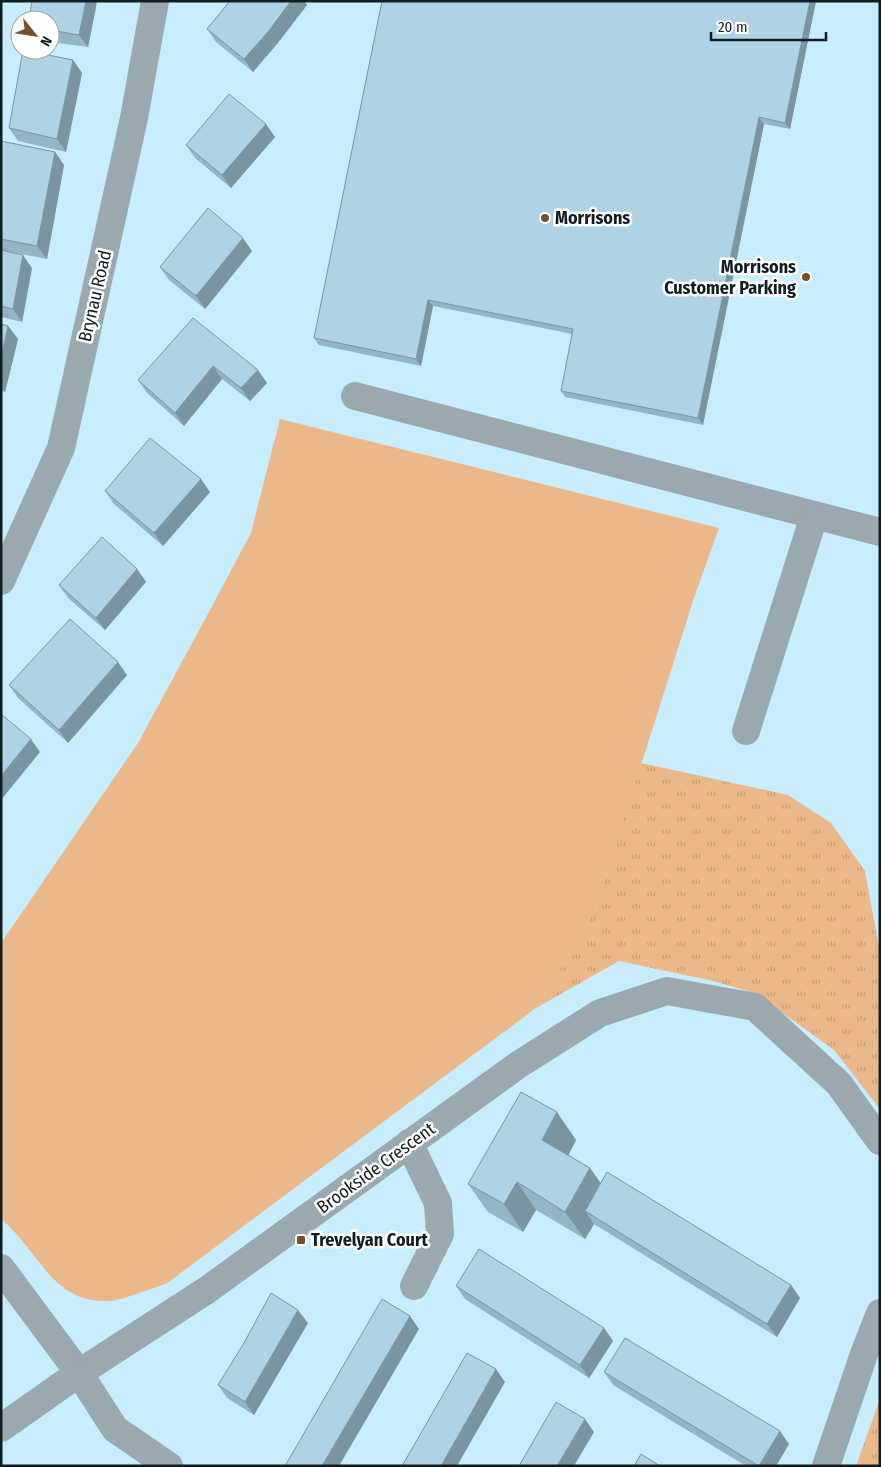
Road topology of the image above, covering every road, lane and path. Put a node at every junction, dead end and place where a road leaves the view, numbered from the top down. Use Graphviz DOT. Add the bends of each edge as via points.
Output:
graph roads {
  1 [pos="155,1"];
  2 [pos="355,396"];
  3 [pos="814,516"];
  4 [pos="880,532"];
  5 [pos="1,581"];
  6 [pos="746,731"];
  7 [pos="880,1141"];
  8 [pos="409,1144"];
  9 [pos="1,1268"];
  10 [pos="414,1286"];
  11 [pos="880,1313"];
  12 [pos="79,1373"];
  13 [pos="1,1428"];
  14 [pos="169,1466"];
  15 [pos="826,1466"];
  1 -- 5 [label="street, Brynau Road" via="132,128 61,448"];
  2 -- 3 [label="street"];
  3 -- 4 [label="street"];
  3 -- 6 [label="street"];
  7 -- 8 [label="street, Brookside Crescent" via="839,1084 755,1007 667,991 600,1013 518,1065"];
  8 -- 10 [label="street" via="438,1203 440,1234"];
  8 -- 12 [label="street, Brookside Crescent" via="207,1290"];
  9 -- 12 [label="street"];
  11 -- 15 [label="street"];
  12 -- 13 [label="street, Brookside Crescent"];
  12 -- 14 [label="street" via="115,1429"];
}
